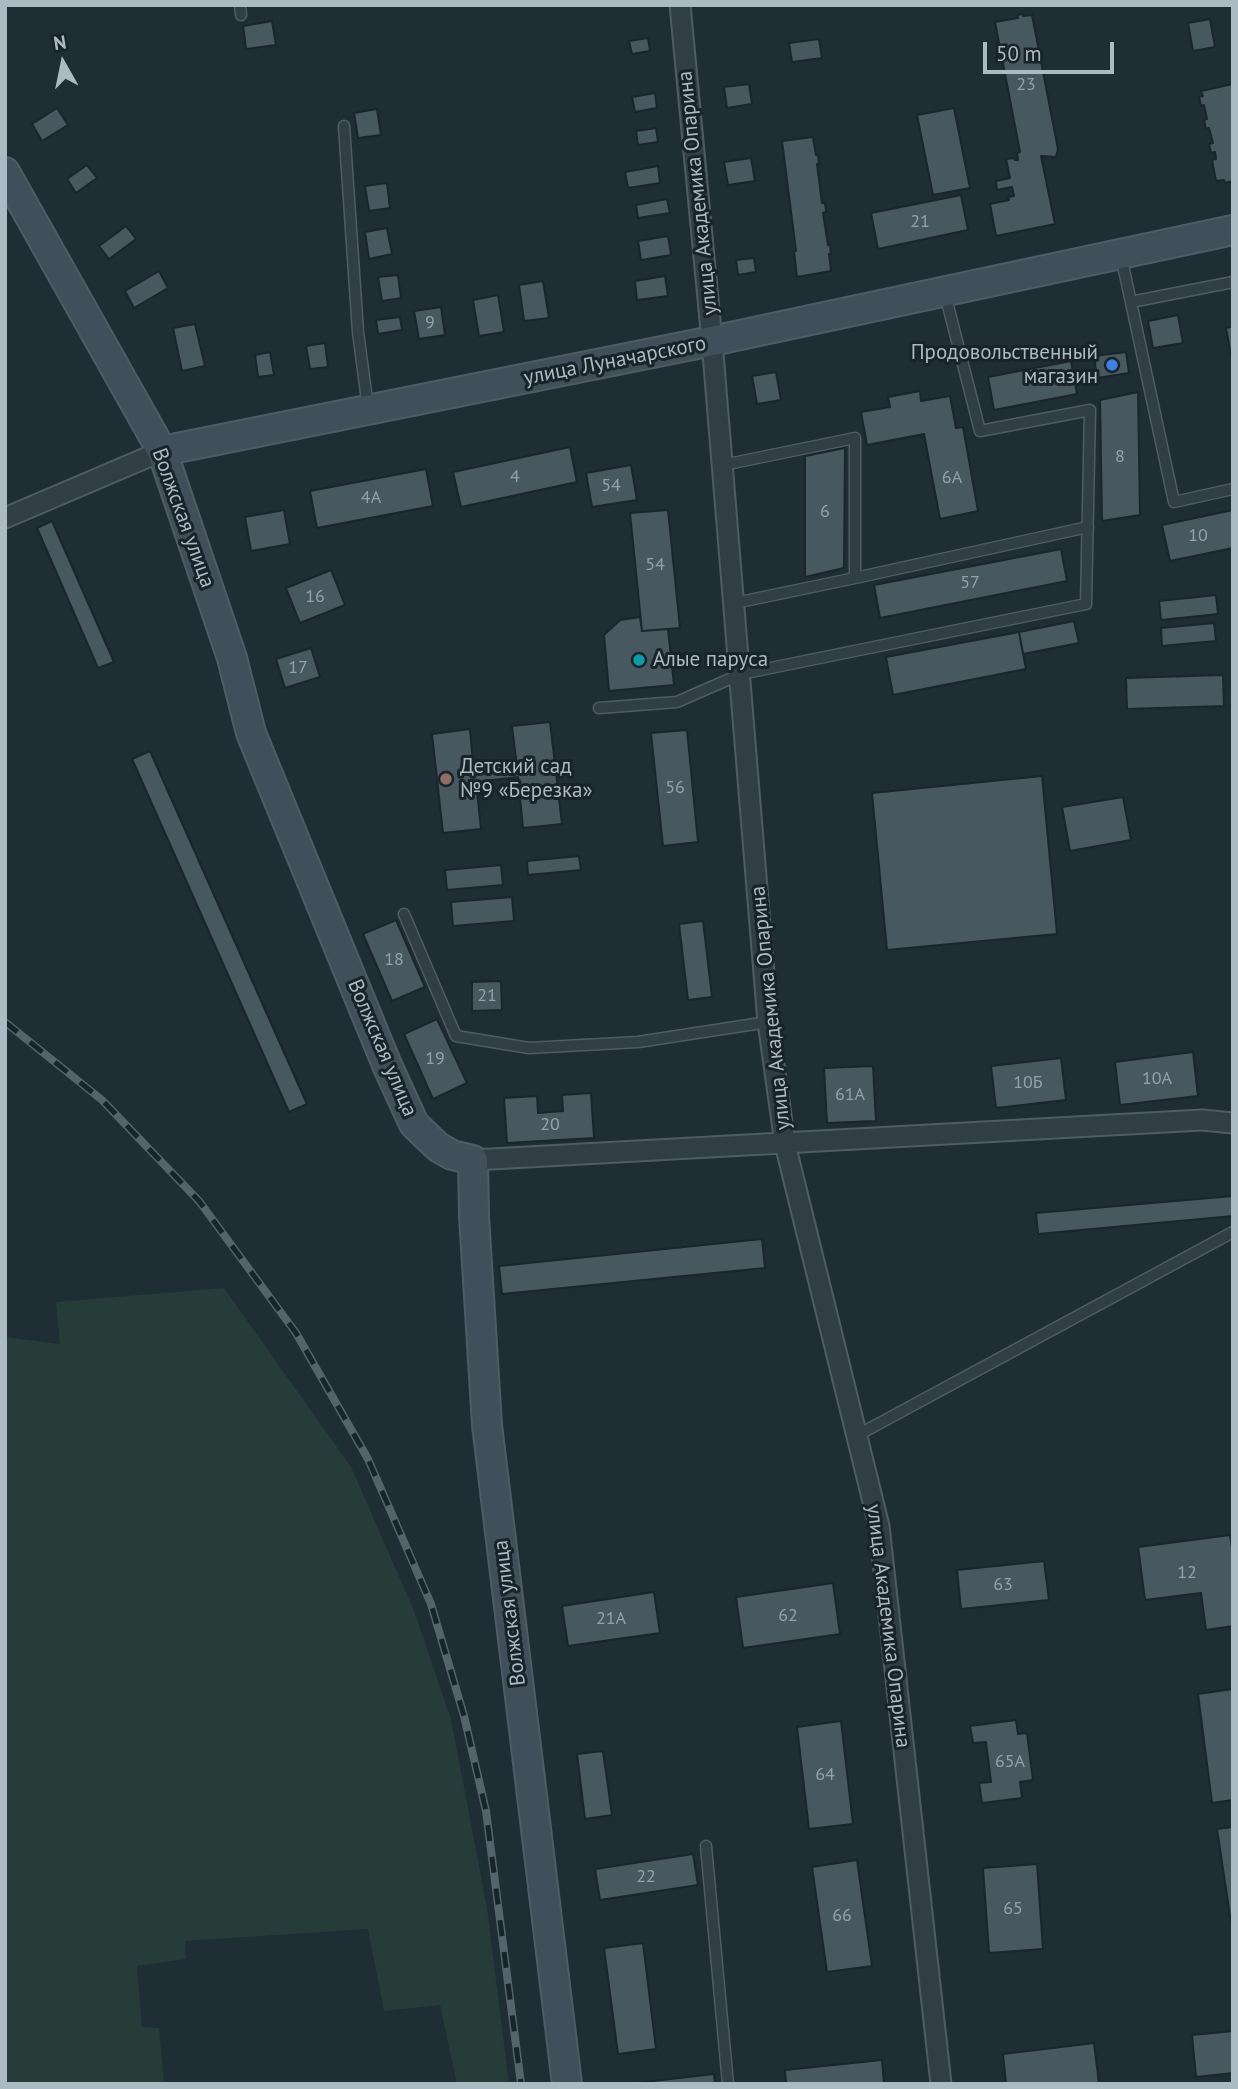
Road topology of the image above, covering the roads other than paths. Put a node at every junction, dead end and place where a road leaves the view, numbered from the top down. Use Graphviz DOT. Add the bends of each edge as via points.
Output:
graph roads {
  1 [pos="680,5"];
  2 [pos="344,126"];
  3 [pos="5,172"];
  4 [pos="1233,230"];
  5 [pos="1121,255"];
  6 [pos="1233,282"];
  7 [pos="945,293"];
  8 [pos="1131,302"];
  9 [pos="712,341"];
  10 [pos="368,411"];
  11 [pos="162,451"];
  12 [pos="723,465"];
  13 [pos="1233,489"];
  14 [pos="5,517"];
  15 [pos="1088,527"];
  16 [pos="855,578"];
  17 [pos="735,603"];
  18 [pos="741,674"];
  19 [pos="599,708"];
  20 [pos="404,914"];
  21 [pos="768,1022"];
  22 [pos="1233,1124"];
  23 [pos="785,1144"];
  24 [pos="473,1160"];
  25 [pos="1233,1232"];
  26 [pos="856,1437"];
  27 [pos="706,1846"];
  28 [pos="567,2084"];
  29 [pos="728,2084"];
  30 [pos="941,2084"];
  1 -- 9 [label="street, улица Академика Опарина"];
  2 -- 10 [label="lane"];
  3 -- 11 [label="street, Волжская улица"];
  4 -- 5 [label="street, улица Луначарского"];
  5 -- 7 [label="street, улица Луначарского"];
  5 -- 8 [label="lane"];
  6 -- 8 [label="lane"];
  7 -- 9 [label="street, улица Луначарского"];
  7 -- 15 [label="lane" via="980,431 1090,410"];
  8 -- 13 [label="lane" via="1174,502"];
  9 -- 10 [label="street, улица Луначарского"];
  9 -- 12 [label="street, улица Академика Опарина"];
  10 -- 11 [label="street, улица Луначарского"];
  11 -- 14 [label="street, улица Луначарского"];
  11 -- 24 [label="street, Волжская улица" via="232,658 251,733 387,1065 414,1124 445,1151"];
  12 -- 16 [label="lane" via="855,438"];
  12 -- 17 [label="street, улица Академика Опарина"];
  15 -- 16 [label="lane"];
  15 -- 18 [label="lane" via="1086,604"];
  16 -- 17 [label="lane"];
  17 -- 18 [label="street, улица Академика Опарина"];
  18 -- 19 [label="lane" via="677,702"];
  18 -- 21 [label="street, улица Академика Опарина"];
  20 -- 21 [label="lane" via="456,1036 528,1048 638,1042"];
  21 -- 23 [label="street, улица Академика Опарина"];
  22 -- 23 [label="street" via="1202,1120"];
  23 -- 24 [label="street"];
  23 -- 26 [label="street, улица Академика Опарина"];
  24 -- 28 [label="street, Волжская улица" via="487,1425"];
  25 -- 26 [label="lane"];
  26 -- 30 [label="street, улица Академика Опарина" via="879,1526"];
  27 -- 29 [label="lane"];
}
